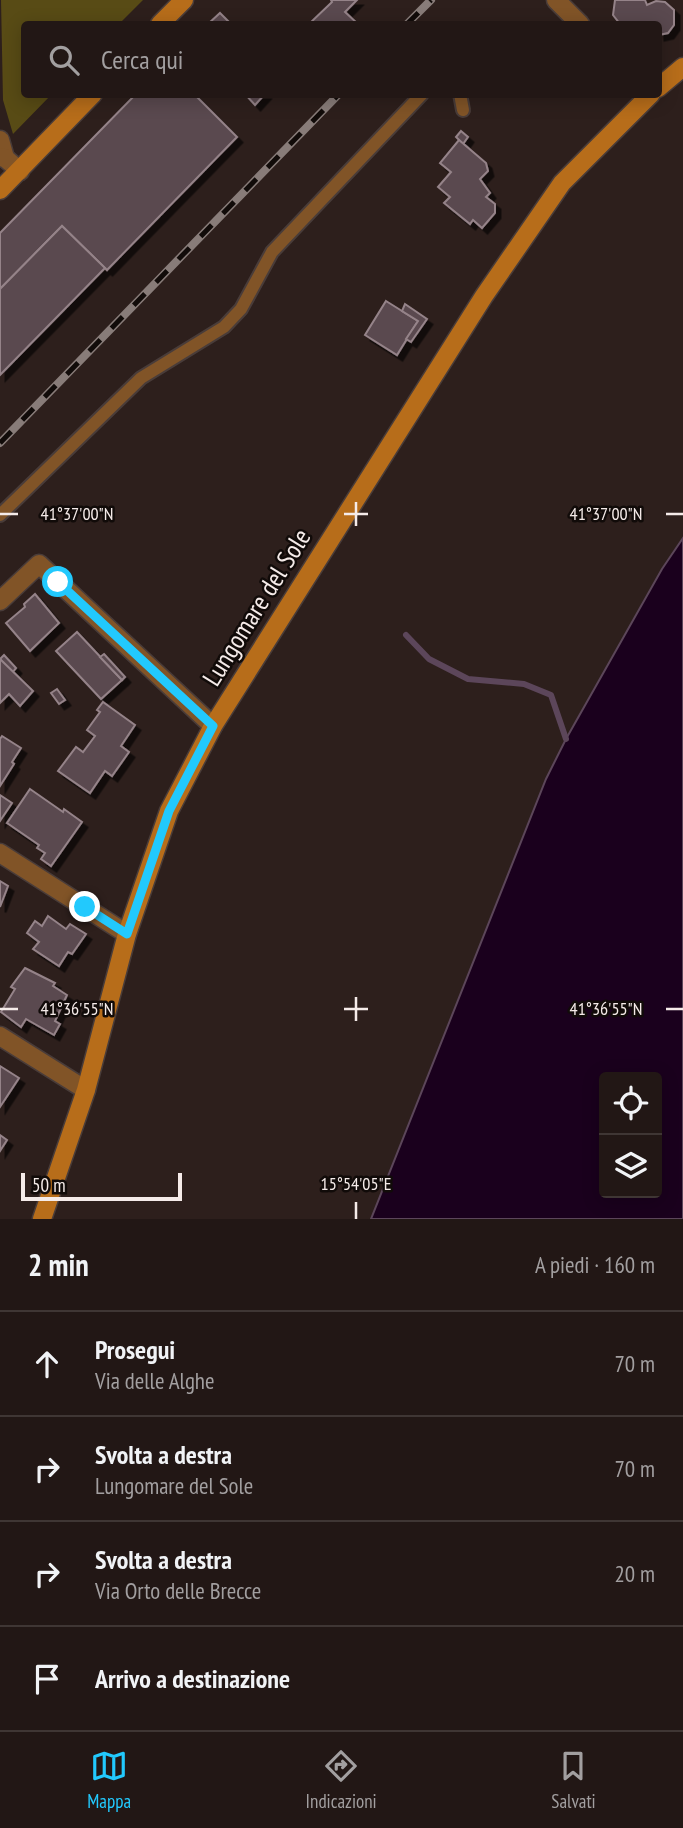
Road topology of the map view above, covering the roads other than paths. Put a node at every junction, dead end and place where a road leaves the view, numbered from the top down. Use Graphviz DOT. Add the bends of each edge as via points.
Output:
graph roads {
  1 [pos="184,0"];
  2 [pos="556,0"];
  3 [pos="163,21"];
  4 [pos="577,21"];
  5 [pos="683,67"];
  6 [pos="662,85"];
  7 [pos="89,98"];
  8 [pos="418,98"];
  9 [pos="461,98"];
  10 [pos="647,98"];
  11 [pos="463,110"];
  12 [pos="0,140"];
  13 [pos="2,158"];
  14 [pos="20,171"];
  15 [pos="0,190"];
  16 [pos="0,515"];
  17 [pos="0,601"];
  18 [pos="213,726"];
  19 [pos="0,853"];
  20 [pos="127,934"];
  21 [pos="0,1036"];
  22 [pos="86,1090"];
  23 [pos="42,1219"];
  1 -- 3 [label="street"];
  2 -- 4 [label="street"];
  5 -- 6 [label="street, Lungomare del Sole"];
  7 -- 14 [label="street"];
  8 -- 16 [label="lane" via="272,252 241,309 224,327 141,378"];
  9 -- 11 [label="lane"];
  10 -- 18 [label="street, Lungomare del Sole" via="562,183 515,251"];
  12 -- 13 [label="street"];
  13 -- 14 [label="street"];
  14 -- 15 [label="street"];
  17 -- 18 [label="street" via="39,564"];
  18 -- 20 [label="street, Lungomare del Sole" via="169,811"];
  19 -- 20 [label="street"];
  20 -- 22 [label="street, Lungomare del Sole"];
  21 -- 22 [label="street"];
  22 -- 23 [label="street, Lungomare del Sole"];
}
